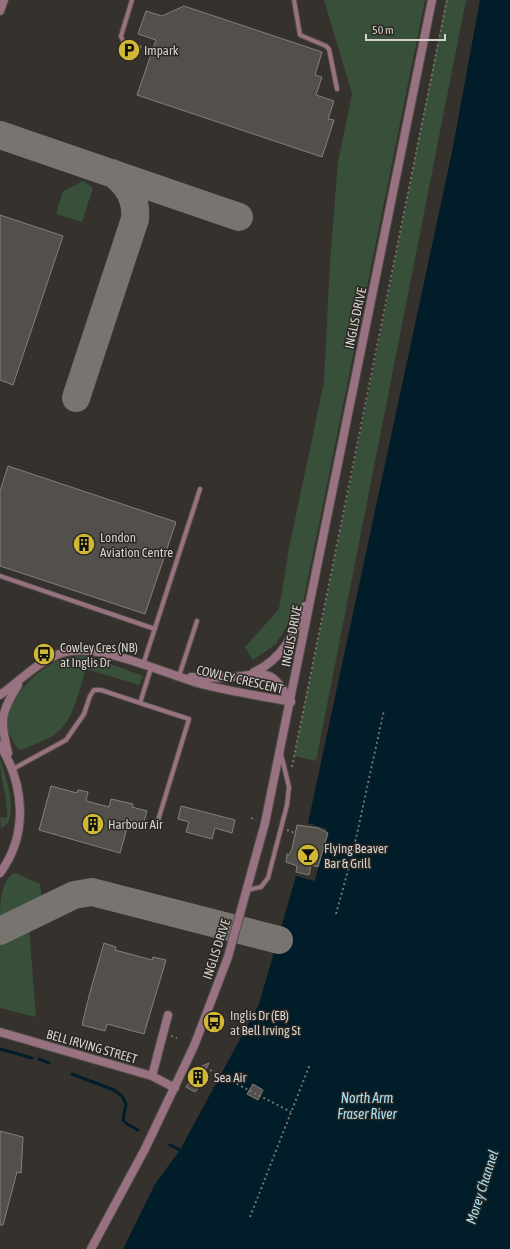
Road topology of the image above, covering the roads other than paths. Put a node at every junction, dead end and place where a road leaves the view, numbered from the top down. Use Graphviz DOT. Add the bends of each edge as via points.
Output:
graph roads {
  1 [pos="4,0"];
  2 [pos="132,0"];
  3 [pos="294,0"];
  4 [pos="432,0"];
  5 [pos="0,11"];
  6 [pos="139,47"];
  7 [pos="337,89"];
  8 [pos="200,489"];
  9 [pos="0,576"];
  10 [pos="313,587"];
  11 [pos="197,621"];
  12 [pos="155,628"];
  13 [pos="143,665"];
  14 [pos="151,668"];
  15 [pos="246,674"];
  16 [pos="181,677"];
  17 [pos="22,680"];
  18 [pos="0,696"];
  19 [pos="291,702"];
  20 [pos="140,703"];
  21 [pos="0,745"];
  22 [pos="281,754"];
  23 [pos="11,765"];
  24 [pos="156,827"];
  25 [pos="0,873"];
  26 [pos="246,890"];
  27 [pos="168,1015"];
  28 [pos="0,1032"];
  29 [pos="152,1076"];
  30 [pos="175,1088"];
  31 [pos="91,1249"];
  1 -- 5 [label="street"];
  2 -- 6 [label="lane" via="121,36 123,41"];
  3 -- 7 [label="lane" via="300,35 330,49"];
  4 -- 10 [label="street, INGLIS DRIVE"];
  8 -- 12 [label="lane"];
  9 -- 12 [label="lane"];
  10 -- 15 [label="street" via="295,630 283,649 262,668"];
  10 -- 19 [label="street, INGLIS DRIVE"];
  11 -- 16 [label="lane"];
  12 -- 13 [label="lane"];
  13 -- 14 [label="street, COWLEY CRESCENT"];
  13 -- 17 [label="street, COWLEY CRESCENT" via="104,652 71,651 43,662"];
  14 -- 16 [label="street, COWLEY CRESCENT"];
  14 -- 20 [label="lane"];
  15 -- 16 [label="street, COWLEY CRESCENT" via="223,678"];
  15 -- 19 [label="street, COWLEY CRESCENT" via="261,673 273,679"];
  16 -- 19 [label="street, COWLEY CRESCENT" via="204,685"];
  17 -- 18 [label="street"];
  17 -- 23 [label="street" via="8,700 3,715 3,733"];
  19 -- 22 [label="street, INGLIS DRIVE"];
  20 -- 23 [label="lane" via="94,690 84,714 66,740"];
  20 -- 24 [label="lane" via="189,719"];
  21 -- 23 [label="street"];
  22 -- 26 [label="street, INGLIS DRIVE" via="266,823"];
  22 -- 26 [label="lane" via="289,788 287,805 268,878 261,887"];
  23 -- 25 [label="street" via="19,793 20,818 13,849"];
  26 -- 30 [label="street, INGLIS DRIVE" via="228,957"];
  27 -- 29 [label="street"];
  28 -- 29 [label="street, BELL IRVING STREET"];
  29 -- 30 [label="street, BELL IRVING STREET"];
  30 -- 31 [label="street, INGLIS DRIVE"];
}
